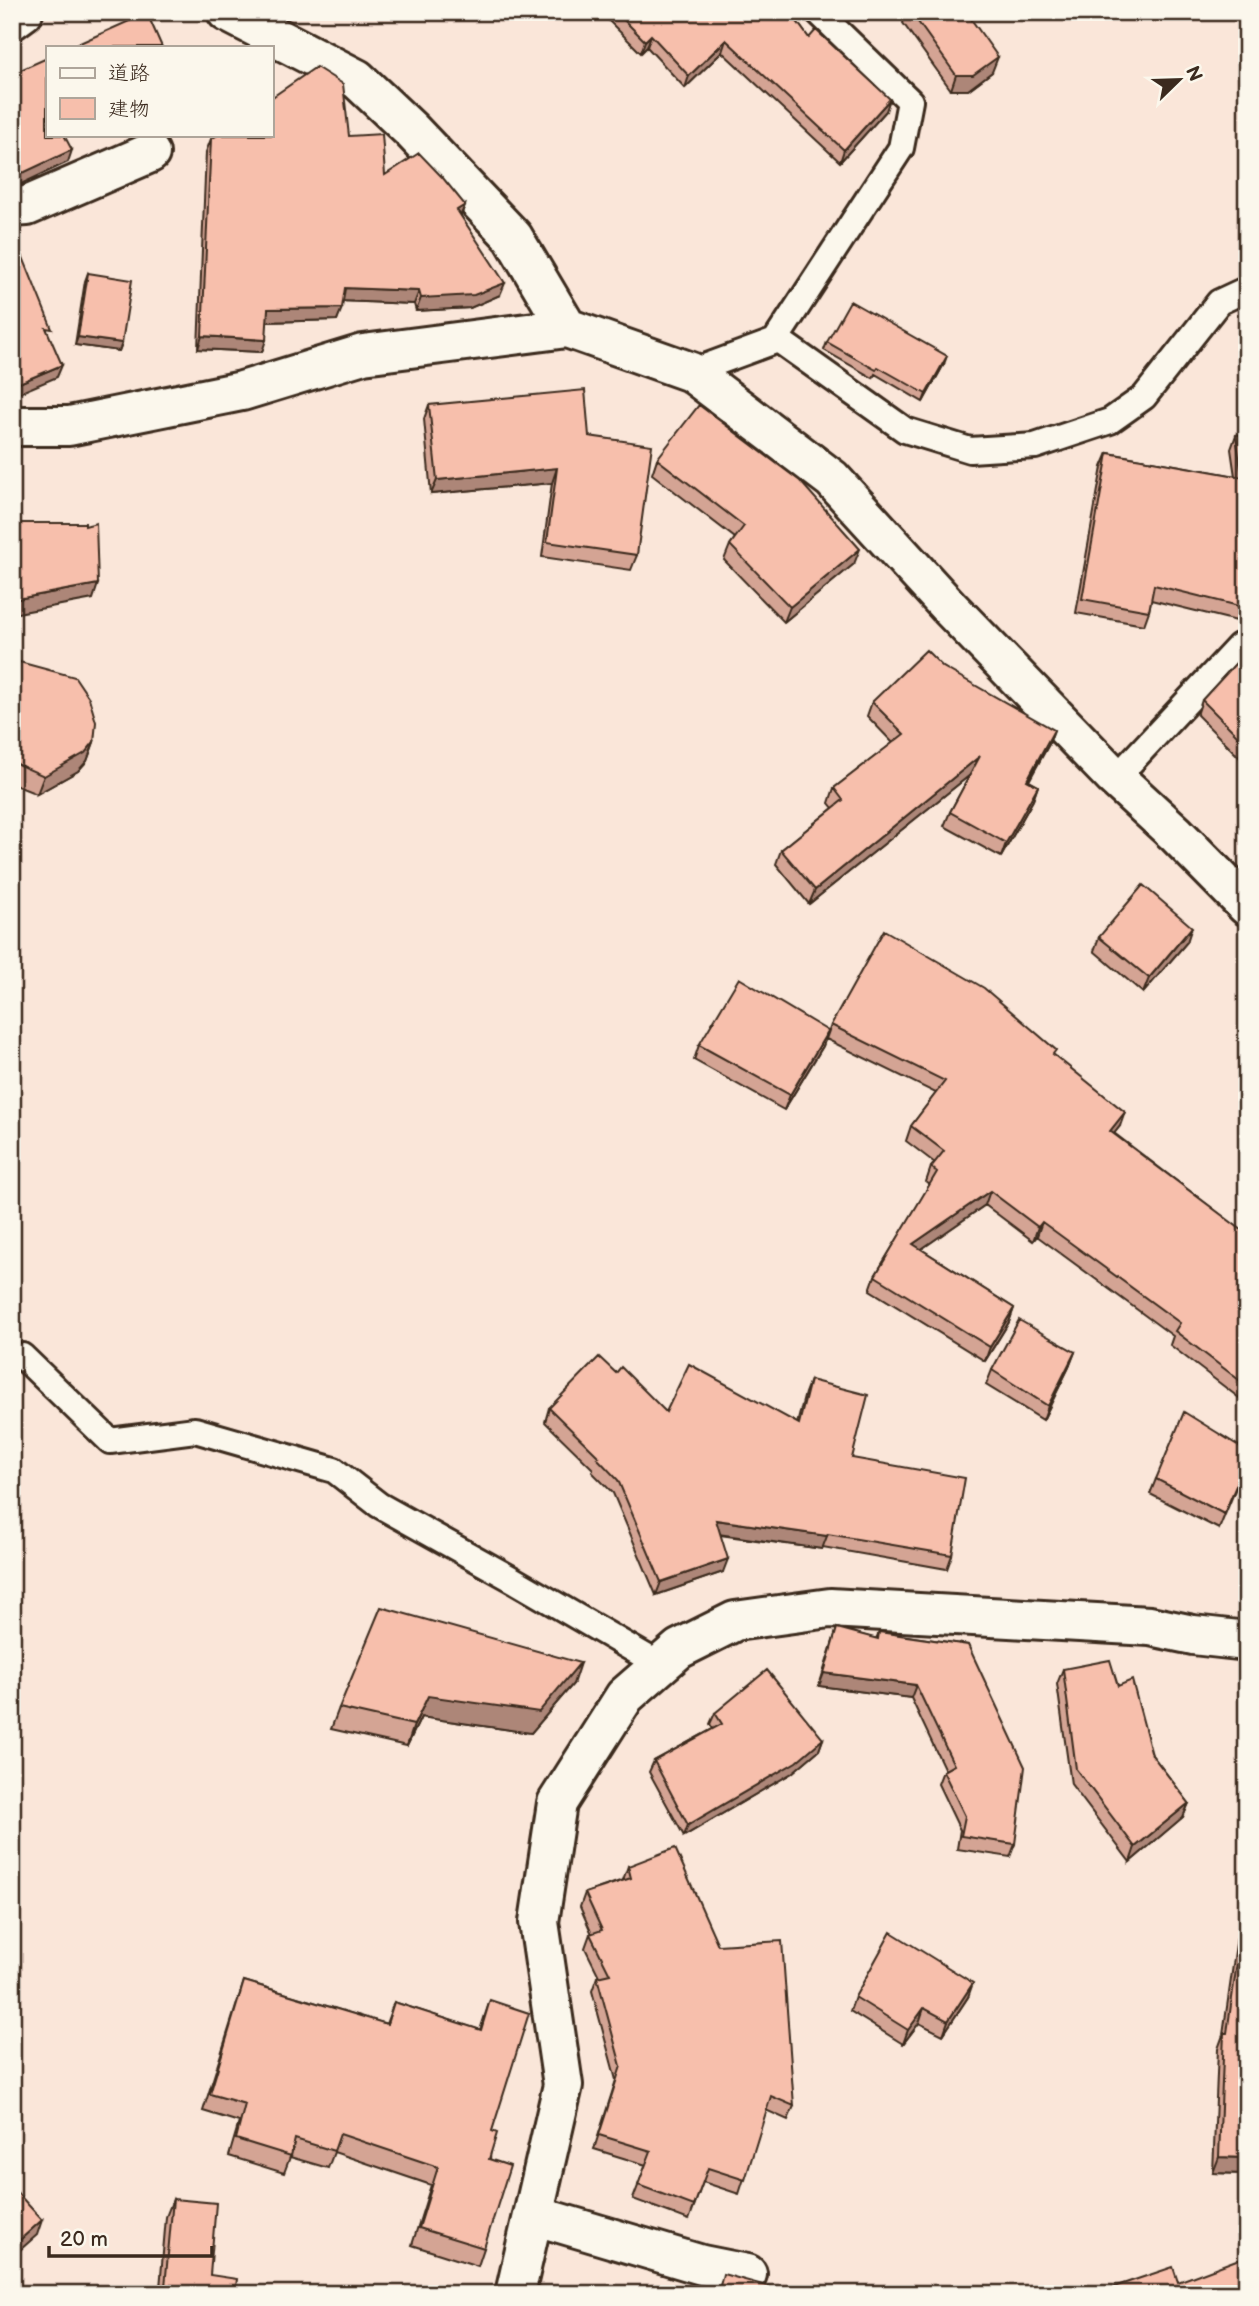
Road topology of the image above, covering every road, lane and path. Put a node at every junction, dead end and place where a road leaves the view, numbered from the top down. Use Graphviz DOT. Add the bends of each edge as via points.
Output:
graph roads {
  1 [pos="23,12"];
  2 [pos="227,12"];
  3 [pos="818,12"];
  4 [pos="12,20"];
  5 [pos="150,153"];
  6 [pos="12,207"];
  7 [pos="1247,289"];
  8 [pos="567,328"];
  9 [pos="777,339"];
  10 [pos="691,372"];
  11 [pos="12,426"];
  12 [pos="1247,647"];
  13 [pos="1116,778"];
  14 [pos="1247,906"];
  15 [pos="12,1358"];
  16 [pos="1247,1641"];
  17 [pos="660,1665"];
  18 [pos="533,2215"];
  19 [pos="747,2274"];
  20 [pos="515,2294"];
  1 -- 4 [label="street"];
  2 -- 8 [label="street" via="356,79 402,121 513,237"];
  3 -- 9 [label="lane" via="910,101 901,148"];
  5 -- 6 [label="street" via="27,206"];
  7 -- 9 [label="lane" via="1219,302 1144,397 1110,421 1035,446 970,450 905,430"];
  8 -- 10 [label="street"];
  8 -- 11 [label="street" via="363,354 242,391 69,426"];
  9 -- 10 [label="lane"];
  10 -- 13 [label="street" via="832,479"];
  12 -- 13 [label="lane" via="1239,646"];
  13 -- 14 [label="street"];
  15 -- 17 [label="lane" via="22,1356 110,1441 195,1430 334,1470 379,1505"];
  16 -- 17 [label="street" via="1150,1626 830,1608 736,1621 679,1649"];
  17 -- 18 [label="street" via="625,1696 557,1803 539,1922 564,2085"];
  18 -- 19 [label="street"];
  18 -- 20 [label="street"];
}
